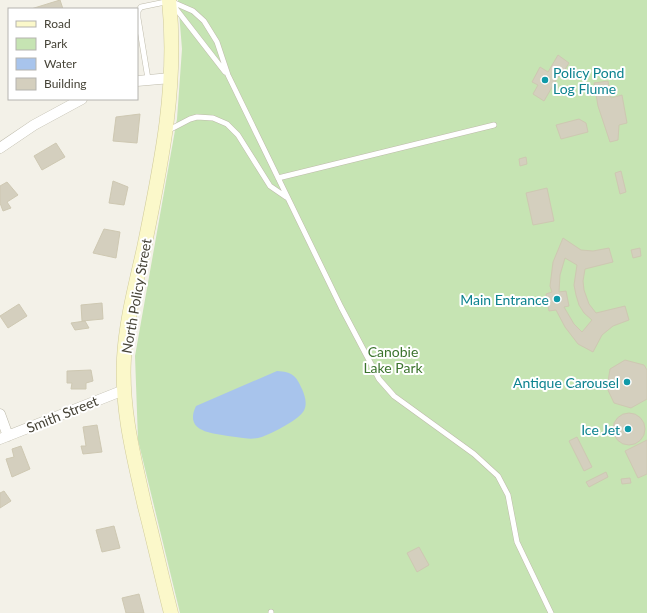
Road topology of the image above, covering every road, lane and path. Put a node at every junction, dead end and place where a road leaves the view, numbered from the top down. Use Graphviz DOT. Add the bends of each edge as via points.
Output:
graph roads {
  1 [pos="170,0"];
  2 [pos="228,75"];
  3 [pos="171,78"];
  4 [pos="148,79"];
  5 [pos="138,81"];
  6 [pos="80,100"];
  7 [pos="494,125"];
  8 [pos="166,132"];
  9 [pos="0,148"];
  10 [pos="278,178"];
  11 [pos="287,198"];
  12 [pos="124,390"];
  13 [pos="0,414"];
  14 [pos="4,438"];
  15 [pos="171,613"];
  16 [pos="552,613"];
  1 -- 2 [label="lane"];
  1 -- 2 [label="lane" via="193,11 204,21 217,42"];
  1 -- 3 [label="street, North Policy Street" via="173,36"];
  1 -- 4 [label="lane" via="141,7 138,11"];
  2 -- 10 [label="lane"];
  3 -- 4 [label="street"];
  3 -- 8 [label="street, North Policy Street"];
  4 -- 5 [label="street"];
  6 -- 9 [label="street" via="34,125"];
  7 -- 10 [label="lane"];
  8 -- 11 [label="lane" via="197,117 223,122 238,135 270,186"];
  8 -- 12 [label="street, North Policy Street" via="125,343"];
  10 -- 11 [label="lane"];
  11 -- 16 [label="lane" via="379,379 394,396 474,454 498,476 508,495 517,542"];
  12 -- 14 [label="street, Smith Street"];
  12 -- 15 [label="street, North Policy Street" via="132,449"];
  13 -- 14 [label="street"];
}
